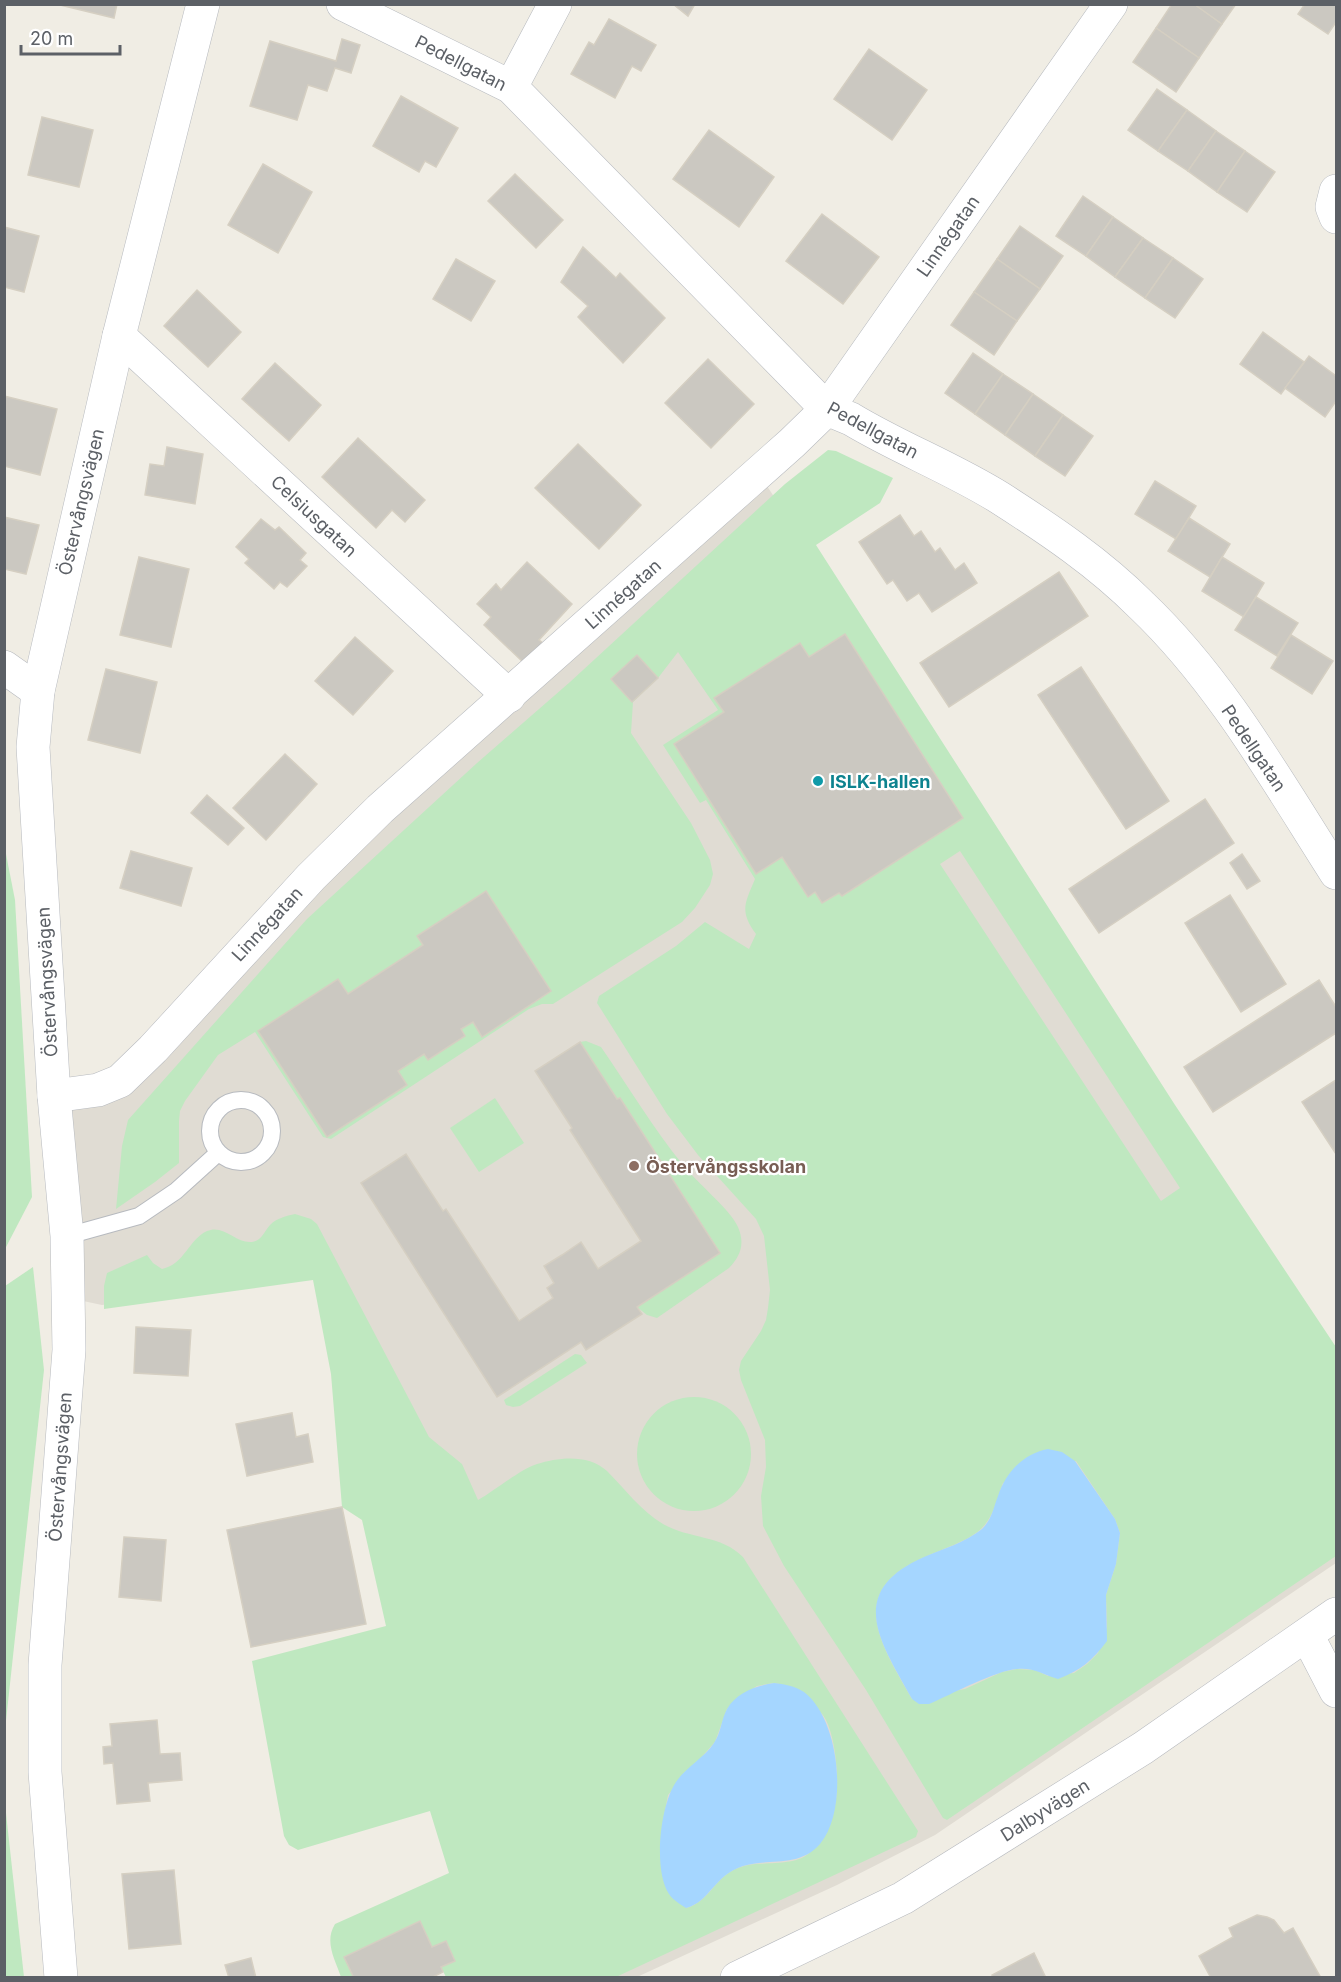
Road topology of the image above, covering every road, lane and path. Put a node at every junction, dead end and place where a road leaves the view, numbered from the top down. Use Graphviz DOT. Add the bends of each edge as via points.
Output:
graph roads {
  1 [pos="203,4"];
  2 [pos="343,4"];
  3 [pos="555,4"];
  4 [pos="1111,4"];
  5 [pos="511,87"];
  6 [pos="1336,191"];
  7 [pos="1336,218"];
  8 [pos="119,336"];
  9 [pos="827,409"];
  10 [pos="4,667"];
  11 [pos="38,691"];
  12 [pos="509,696"];
  13 [pos="1336,873"];
  14 [pos="54,1096"];
  15 [pos="218,1153"];
  16 [pos="67,1236"];
  17 [pos="1336,1614"];
  18 [pos="1307,1635"];
  19 [pos="1336,1691"];
  20 [pos="61,1977"];
  21 [pos="737,1977"];
  1 -- 8 [label="street, Östervångsvägen"];
  2 -- 5 [label="street, Pedellgatan"];
  3 -- 5 [label="street"];
  4 -- 9 [label="street, Linnégatan"];
  5 -- 9 [label="street, Pedellgatan"];
  6 -- 7 [label="street" via="1332,207"];
  8 -- 11 [label="street, Östervångsvägen"];
  8 -- 12 [label="street, Celsiusgatan"];
  9 -- 12 [label="street, Linnégatan"];
  9 -- 13 [label="street, Pedellgatan" via="999,497 1125,589 1207,679"];
  10 -- 11 [label="street"];
  11 -- 14 [label="street, Östervångsvägen" via="33,747"];
  12 -- 14 [label="street, Linnégatan" via="380,809 311,877 120,1081 98,1090"];
  14 -- 16 [label="street, Östervångsvägen"];
  15 -- 16 [label="lane" via="176,1191 139,1216"];
  16 -- 20 [label="street, Östervångsvägen" via="69,1350 45,1665 45,1772"];
  17 -- 18 [label="street, Dalbyvägen"];
  18 -- 19 [label="street"];
  18 -- 21 [label="street, Dalbyvägen" via="1143,1748 903,1898"];
}
